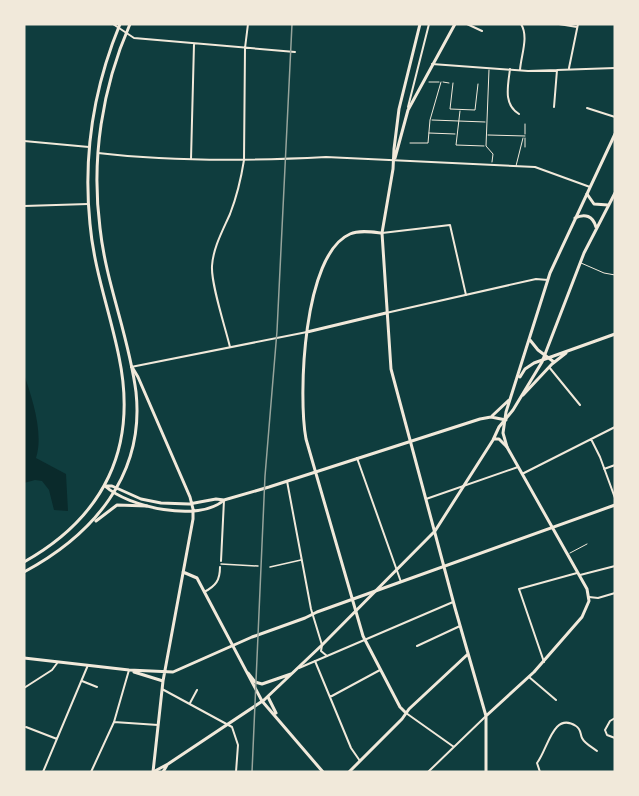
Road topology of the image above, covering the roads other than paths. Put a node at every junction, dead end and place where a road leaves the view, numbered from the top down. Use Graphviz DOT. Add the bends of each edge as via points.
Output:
graph roads {
  1 [pos="113,24"];
  2 [pos="130,24"];
  3 [pos="248,24"];
  4 [pos="420,24"];
  5 [pos="429,24"];
  6 [pos="455,24"];
  7 [pos="467,24"];
  8 [pos="520,24"];
  9 [pos="559,24"];
  10 [pos="119,25"];
  11 [pos="578,25"];
  12 [pos="483,31"];
  13 [pos="126,33"];
  14 [pos="194,44"];
  15 [pos="245,48"];
  16 [pos="295,52"];
  17 [pos="432,64"];
  18 [pos="489,68"];
  19 [pos="615,68"];
  20 [pos="510,69"];
  21 [pos="569,69"];
  22 [pos="520,70"];
  23 [pos="557,70"];
  24 [pos="429,82"];
  25 [pos="441,82"];
  26 [pos="449,83"];
  27 [pos="453,83"];
  28 [pos="478,84"];
  29 [pos="554,108"];
  30 [pos="587,108"];
  31 [pos="460,109"];
  32 [pos="408,110"];
  33 [pos="519,114"];
  34 [pos="615,117"];
  35 [pos="430,120"];
  36 [pos="459,122"];
  37 [pos="486,122"];
  38 [pos="525,124"];
  39 [pos="429,133"];
  40 [pos="457,134"];
  41 [pos="615,134"];
  42 [pos="486,135"];
  43 [pos="525,136"];
  44 [pos="24,141"];
  45 [pos="410,143"];
  46 [pos="486,146"];
  47 [pos="89,147"];
  48 [pos="525,147"];
  49 [pos="89,153"];
  50 [pos="98,153"];
  51 [pos="191,159"];
  52 [pos="244,160"];
  53 [pos="394,160"];
  54 [pos="492,165"];
  55 [pos="516,166"];
  56 [pos="590,188"];
  57 [pos="615,193"];
  58 [pos="587,194"];
  59 [pos="88,204"];
  60 [pos="608,205"];
  61 [pos="24,206"];
  62 [pos="614,208"];
  63 [pos="575,218"];
  64 [pos="596,229"];
  65 [pos="382,233"];
  66 [pos="580,263"];
  67 [pos="615,275"];
  68 [pos="548,280"];
  69 [pos="466,295"];
  70 [pos="386,313"];
  71 [pos="307,332"];
  72 [pos="615,334"];
  73 [pos="530,338"];
  74 [pos="230,347"];
  75 [pos="572,349"];
  76 [pos="545,357"];
  77 [pos="554,362"];
  78 [pos="131,367"];
  79 [pos="549,367"];
  80 [pos="517,382"];
  81 [pos="514,393"];
  82 [pos="521,396"];
  83 [pos="580,405"];
  84 [pos="491,417"];
  85 [pos="506,420"];
  86 [pos="615,427"];
  87 [pos="591,439"];
  88 [pos="493,440"];
  89 [pos="410,441"];
  90 [pos="507,447"];
  91 [pos="357,458"];
  92 [pos="615,465"];
  93 [pos="518,467"];
  94 [pos="604,469"];
  95 [pos="316,472"];
  96 [pos="522,474"];
  97 [pos="287,482"];
  98 [pos="464,485"];
  99 [pos="105,486"];
  100 [pos="117,488"];
  101 [pos="114,493"];
  102 [pos="615,498"];
  103 [pos="426,499"];
  104 [pos="224,500"];
  105 [pos="192,504"];
  106 [pos="615,505"];
  107 [pos="147,506"];
  108 [pos="193,510"];
  109 [pos="551,527"];
  110 [pos="435,531"];
  111 [pos="83,532"];
  112 [pos="587,544"];
  113 [pos="567,555"];
  114 [pos="302,560"];
  115 [pos="24,562"];
  116 [pos="220,564"];
  117 [pos="258,566"];
  118 [pos="444,566"];
  119 [pos="615,566"];
  120 [pos="270,567"];
  121 [pos="397,570"];
  122 [pos="24,572"];
  123 [pos="183,572"];
  124 [pos="578,574"];
  125 [pos="401,582"];
  126 [pos="375,591"];
  127 [pos="204,592"];
  128 [pos="615,593"];
  129 [pos="589,597"];
  130 [pos="353,599"];
  131 [pos="453,602"];
  132 [pos="356,611"];
  133 [pos="312,614"];
  134 [pos="460,626"];
  135 [pos="365,640"];
  136 [pos="233,645"];
  137 [pos="322,645"];
  138 [pos="417,646"];
  139 [pos="468,654"];
  140 [pos="327,656"];
  141 [pos="24,658"];
  142 [pos="315,661"];
  143 [pos="58,662"];
  144 [pos="544,662"];
  145 [pos="88,665"];
  146 [pos="298,668"];
  147 [pos="129,670"];
  148 [pos="380,670"];
  149 [pos="164,672"];
  150 [pos="294,672"];
  151 [pos="248,673"];
  152 [pos="529,677"];
  153 [pos="82,681"];
  154 [pos="163,681"];
  155 [pos="97,687"];
  156 [pos="24,688"];
  157 [pos="162,689"];
  158 [pos="197,690"];
  159 [pos="268,697"];
  160 [pos="330,697"];
  161 [pos="556,700"];
  162 [pos="262,701"];
  163 [pos="190,704"];
  164 [pos="406,713"];
  165 [pos="486,716"];
  166 [pos="278,717"];
  167 [pos="615,718"];
  168 [pos="114,722"];
  169 [pos="228,724"];
  170 [pos="158,725"];
  171 [pos="26,727"];
  172 [pos="615,738"];
  173 [pos="57,740"];
  174 [pos="454,747"];
  175 [pos="597,751"];
  176 [pos="360,761"];
  177 [pos="168,764"];
  178 [pos="322,771"];
  179 [pos="44,772"];
  180 [pos="91,772"];
  181 [pos="153,772"];
  182 [pos="163,772"];
  183 [pos="236,772"];
  184 [pos="349,772"];
  185 [pos="428,772"];
  186 [pos="486,772"];
  187 [pos="540,772"];
  1 -- 10 [label="street"];
  2 -- 13 [label="main road"];
  3 -- 15 [label="street"];
  4 -- 53 [label="main road" via="399,109"];
  5 -- 32 [label="street"];
  6 -- 17 [label="main road"];
  7 -- 12 [label="street"];
  8 -- 22 [label="street" via="525,31"];
  9 -- 11 [label="street"];
  10 -- 13 [label="street"];
  10 -- 47 [label="main road" via="98,93"];
  11 -- 21 [label="street"];
  13 -- 14 [label="street" via="134,38"];
  13 -- 50 [label="main road" via="107,95"];
  14 -- 15 [label="street"];
  14 -- 51 [label="street"];
  15 -- 16 [label="street"];
  15 -- 52 [label="street"];
  17 -- 18 [label="street"];
  17 -- 32 [label="main road"];
  18 -- 20 [label="street"];
  18 -- 37 [label="lane"];
  19 -- 21 [label="street"];
  20 -- 22 [label="street"];
  20 -- 33 [label="street" via="508,100"];
  21 -- 23 [label="street"];
  22 -- 23 [label="street"];
  23 -- 29 [label="street"];
  24 -- 25 [label="lane"];
  25 -- 26 [label="lane"];
  25 -- 35 [label="lane"];
  27 -- 31 [label="lane" via="450,109"];
  28 -- 31 [label="lane" via="475,110"];
  30 -- 34 [label="street"];
  31 -- 36 [label="lane"];
  32 -- 53 [label="main road"];
  35 -- 36 [label="lane"];
  35 -- 39 [label="lane"];
  36 -- 37 [label="lane"];
  36 -- 40 [label="lane"];
  37 -- 42 [label="lane"];
  38 -- 43 [label="lane"];
  39 -- 40 [label="lane"];
  39 -- 45 [label="lane" via="428,143"];
  40 -- 46 [label="lane" via="456,145"];
  41 -- 56 [label="main road"];
  42 -- 43 [label="lane"];
  42 -- 46 [label="lane"];
  43 -- 48 [label="lane"];
  43 -- 55 [label="lane"];
  44 -- 47 [label="street"];
  46 -- 54 [label="lane" via="493,154"];
  47 -- 49 [label="main road"];
  49 -- 50 [label="main road"];
  49 -- 59 [label="main road"];
  50 -- 51 [label="street"];
  50 -- 78 [label="main road" via="102,242"];
  51 -- 52 [label="street"];
  52 -- 53 [label="street"];
  52 -- 74 [label="street" via="212,266"];
  53 -- 54 [label="street"];
  53 -- 65 [label="main road"];
  54 -- 55 [label="street"];
  55 -- 56 [label="street" via="539,168"];
  56 -- 58 [label="main road"];
  57 -- 60 [label="main road"];
  58 -- 60 [label="main road" via="594,204"];
  58 -- 63 [label="main road"];
  59 -- 61 [label="street"];
  59 -- 99 [label="main road" via="95,261 119,356 124,394 121,444"];
  60 -- 62 [label="street"];
  60 -- 64 [label="main road"];
  63 -- 64 [label="main road" via="590,217"];
  63 -- 68 [label="main road"];
  64 -- 66 [label="main road"];
  65 -- 69 [label="street" via="450,225"];
  65 -- 70 [label="main road"];
  65 -- 71 [label="main road" via="350,234 330,253 312,297"];
  66 -- 67 [label="lane"];
  66 -- 76 [label="main road"];
  68 -- 69 [label="street" via="536,279"];
  68 -- 73 [label="main road"];
  69 -- 70 [label="street"];
  70 -- 71 [label="main road"];
  70 -- 89 [label="main road" via="393,379"];
  71 -- 74 [label="street"];
  71 -- 95 [label="main road" via="303,417"];
  72 -- 75 [label="main road"];
  73 -- 76 [label="main road"];
  73 -- 80 [label="main road"];
  74 -- 78 [label="street"];
  75 -- 76 [label="main road"];
  75 -- 77 [label="main road"];
  76 -- 77 [label="main road"];
  76 -- 80 [label="main road" via="527,367"];
  76 -- 82 [label="main road"];
  77 -- 79 [label="main road"];
  78 -- 100 [label="main road" via="135,430 129,460"];
  78 -- 105 [label="main road"];
  79 -- 82 [label="main road"];
  79 -- 83 [label="street"];
  80 -- 81 [label="main road"];
  81 -- 84 [label="main road"];
  81 -- 85 [label="main road"];
  82 -- 85 [label="main road"];
  84 -- 85 [label="main road"];
  84 -- 89 [label="main road"];
  85 -- 88 [label="main road"];
  85 -- 90 [label="main road" via="503,433"];
  86 -- 87 [label="street"];
  87 -- 94 [label="street"];
  87 -- 96 [label="street"];
  88 -- 90 [label="main road" via="499,439"];
  88 -- 98 [label="main road"];
  89 -- 91 [label="main road"];
  89 -- 103 [label="main road"];
  90 -- 93 [label="main road"];
  91 -- 95 [label="main road"];
  91 -- 121 [label="street"];
  92 -- 94 [label="street"];
  93 -- 96 [label="main road"];
  93 -- 98 [label="street"];
  94 -- 102 [label="street"];
  95 -- 97 [label="main road"];
  95 -- 130 [label="main road"];
  96 -- 109 [label="main road"];
  97 -- 104 [label="main road"];
  97 -- 114 [label="street"];
  98 -- 103 [label="street"];
  98 -- 110 [label="main road"];
  99 -- 100 [label="main road"];
  99 -- 101 [label="main road"];
  99 -- 115 [label="main road" via="73,528"];
  100 -- 101 [label="main road"];
  100 -- 105 [label="main road" via="150,501"];
  101 -- 107 [label="main road"];
  101 -- 111 [label="main road"];
  103 -- 110 [label="main road"];
  104 -- 105 [label="main road"];
  104 -- 108 [label="main road" via="216,506"];
  104 -- 116 [label="street"];
  105 -- 108 [label="main road"];
  106 -- 109 [label="main road"];
  107 -- 108 [label="main road"];
  107 -- 111 [label="main road" via="115,506"];
  108 -- 123 [label="main road"];
  109 -- 113 [label="main road"];
  109 -- 118 [label="main road"];
  110 -- 118 [label="main road"];
  110 -- 121 [label="main road"];
  111 -- 122 [label="main road"];
  112 -- 113 [label="lane"];
  113 -- 124 [label="main road"];
  114 -- 120 [label="street"];
  114 -- 133 [label="street"];
  116 -- 117 [label="street"];
  116 -- 127 [label="street" via="216,584"];
  118 -- 125 [label="main road"];
  118 -- 131 [label="main road"];
  119 -- 124 [label="street"];
  121 -- 125 [label="street"];
  121 -- 126 [label="main road"];
  123 -- 127 [label="main road" via="195,575"];
  123 -- 149 [label="main road"];
  124 -- 129 [label="main road"];
  124 -- 144 [label="street" via="519,589"];
  125 -- 126 [label="main road"];
  126 -- 130 [label="main road"];
  126 -- 132 [label="main road"];
  127 -- 136 [label="main road"];
  128 -- 129 [label="street"];
  129 -- 144 [label="main road" via="585,614"];
  130 -- 132 [label="main road"];
  130 -- 133 [label="main road"];
  131 -- 134 [label="main road"];
  131 -- 135 [label="street"];
  132 -- 135 [label="main road"];
  132 -- 137 [label="main road"];
  133 -- 136 [label="main road"];
  133 -- 137 [label="street"];
  134 -- 138 [label="street"];
  134 -- 139 [label="main road"];
  135 -- 140 [label="street"];
  135 -- 148 [label="main road"];
  136 -- 149 [label="main road" via="175,672"];
  136 -- 151 [label="main road"];
  137 -- 140 [label="street" via="321,651"];
  137 -- 146 [label="main road"];
  139 -- 164 [label="main road"];
  139 -- 165 [label="main road"];
  140 -- 142 [label="street"];
  141 -- 143 [label="main road"];
  142 -- 146 [label="street"];
  142 -- 160 [label="street"];
  143 -- 145 [label="main road"];
  143 -- 156 [label="street"];
  144 -- 152 [label="main road"];
  145 -- 147 [label="main road"];
  145 -- 153 [label="street"];
  146 -- 150 [label="main road"];
  147 -- 149 [label="main road"];
  147 -- 154 [label="main road"];
  147 -- 168 [label="street"];
  148 -- 160 [label="street"];
  148 -- 164 [label="main road"];
  149 -- 154 [label="main road"];
  150 -- 151 [label="main road" via="262,684"];
  150 -- 159 [label="main road"];
  151 -- 162 [label="main road"];
  152 -- 161 [label="street"];
  152 -- 165 [label="main road"];
  153 -- 155 [label="street"];
  153 -- 173 [label="street"];
  154 -- 157 [label="main road"];
  157 -- 163 [label="street"];
  157 -- 170 [label="main road"];
  158 -- 163 [label="street"];
  159 -- 162 [label="main road"];
  159 -- 166 [label="main road"];
  160 -- 176 [label="street"];
  162 -- 166 [label="main road"];
  162 -- 169 [label="main road"];
  163 -- 169 [label="street"];
  164 -- 174 [label="street"];
  164 -- 176 [label="main road"];
  165 -- 174 [label="street"];
  165 -- 186 [label="main road"];
  166 -- 178 [label="main road"];
  167 -- 172 [label="street" via="605,730"];
  168 -- 170 [label="street"];
  168 -- 180 [label="street"];
  169 -- 177 [label="main road"];
  169 -- 183 [label="street" via="238,742"];
  170 -- 181 [label="main road"];
  171 -- 173 [label="street"];
  173 -- 179 [label="street"];
  174 -- 185 [label="street"];
  175 -- 187 [label="street" via="584,741 576,726 564,723 552,731 537,763"];
  176 -- 184 [label="main road"];
  177 -- 181 [label="main road"];
  177 -- 182 [label="main road"];
}
